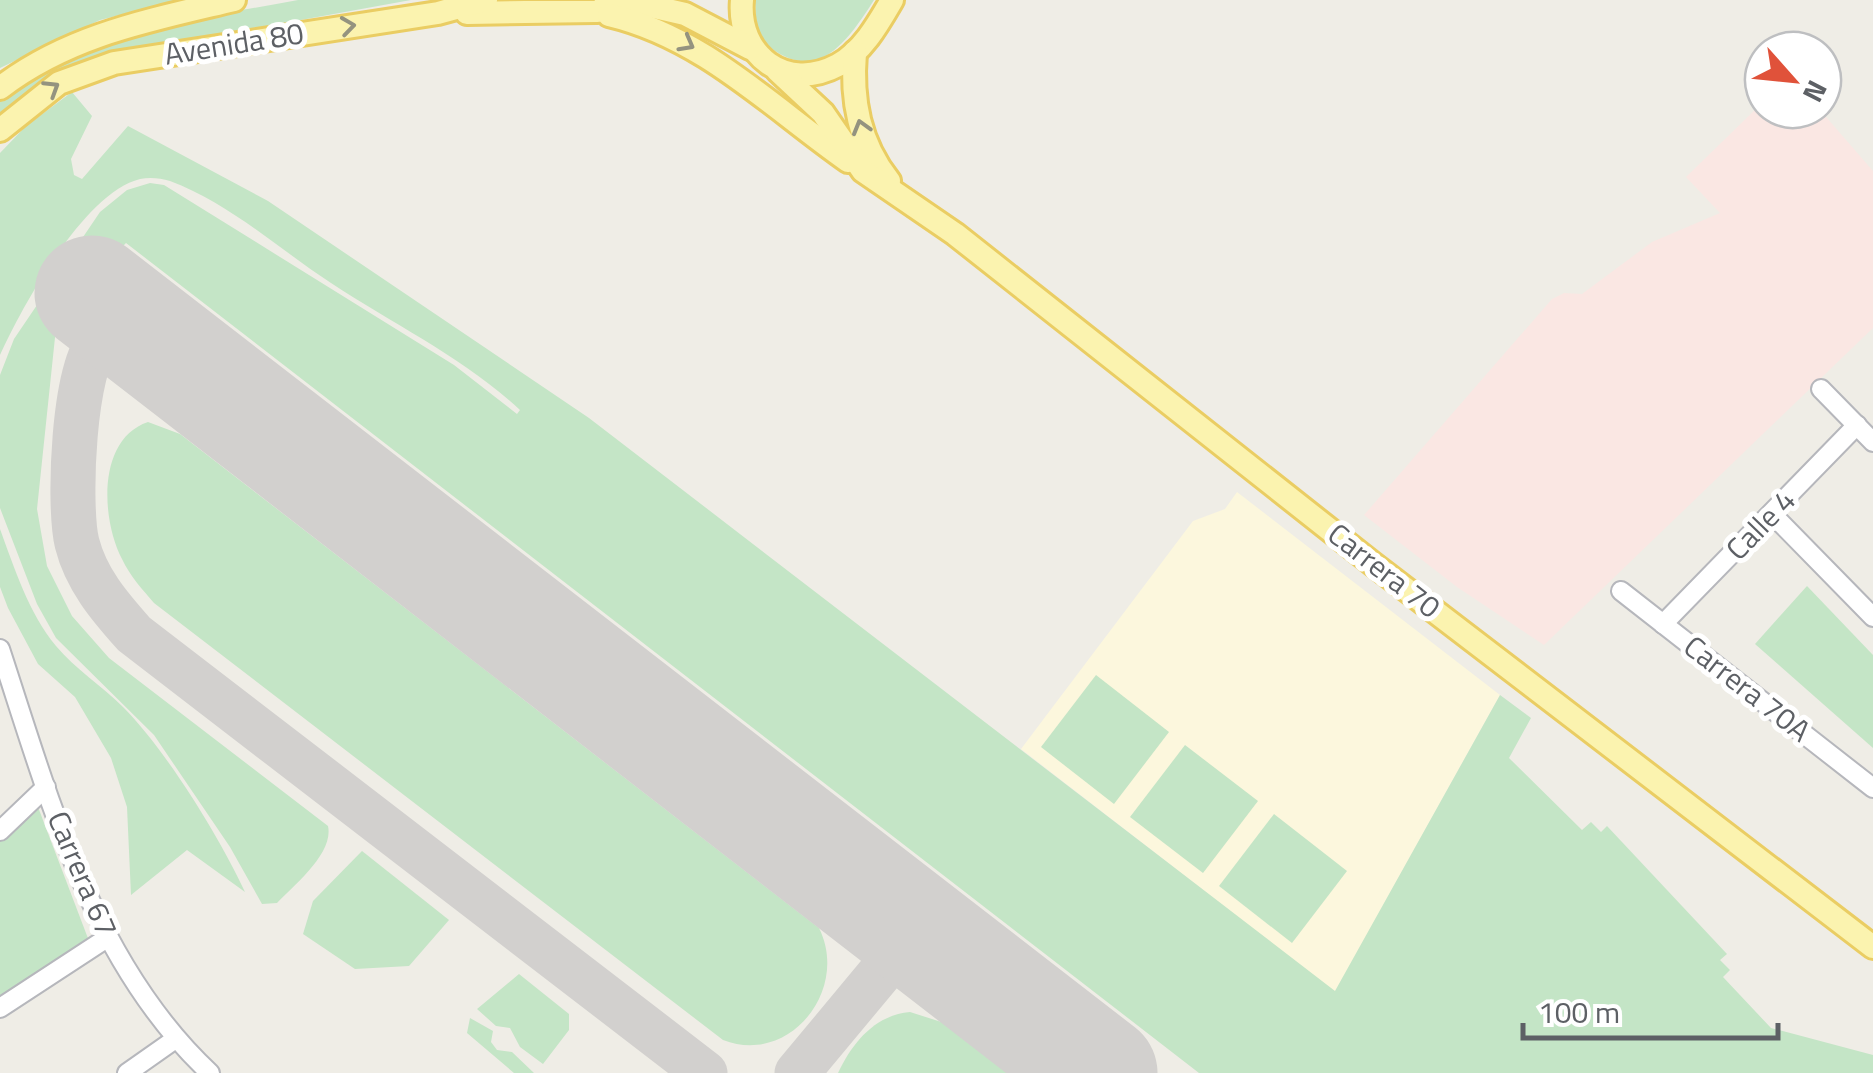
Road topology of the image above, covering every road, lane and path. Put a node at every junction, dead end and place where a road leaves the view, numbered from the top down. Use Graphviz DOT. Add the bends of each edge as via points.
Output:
graph roads {
  1 [pos="234,0"];
  2 [pos="486,0"];
  3 [pos="742,0"];
  4 [pos="892,4"];
  5 [pos="596,12"];
  6 [pos="438,13"];
  7 [pos="750,48"];
  8 [pos="855,52"];
  9 [pos="778,71"];
  10 [pos="0,88"];
  11 [pos="0,130"];
  12 [pos="863,171"];
  13 [pos="898,192"];
  14 [pos="1821,389"];
  15 [pos="1857,425"];
  16 [pos="1873,442"];
  17 [pos="1772,514"];
  18 [pos="1621,591"];
  19 [pos="1873,617"];
  20 [pos="1663,624"];
  21 [pos="0,649"];
  22 [pos="46,787"];
  23 [pos="1873,788"];
  24 [pos="0,831"];
  25 [pos="107,938"];
  26 [pos="1873,947"];
  27 [pos="0,1008"];
  28 [pos="174,1040"];
  29 [pos="126,1073"];
  30 [pos="210,1073"];
  1 -- 10 [label="main road, Avenida 80" via="102,32 50,54"];
  2 -- 6 [label="main road, Avenida 80"];
  3 -- 7 [label="main road"];
  4 -- 8 [label="main road"];
  5 -- 6 [label="main road"];
  5 -- 7 [label="main road, Carrera 70" via="664,8"];
  5 -- 12 [label="main road, one-way" via="642,22 710,57"];
  11 -- 6 [label="main road, Avenida 80, one-way" via="59,83 114,63"];
  7 -- 9 [label="main road, Carrera 70"];
  8 -- 9 [label="main road" via="822,71"];
  13 -- 8 [label="main road, Carrera 70, one-way" via="863,138 854,99"];
  9 -- 12 [label="main road, Carrera 70" via="823,113"];
  12 -- 13 [label="main road, Carrera 70"];
  13 -- 26 [label="main road, Carrera 70"];
  14 -- 15 [label="street"];
  15 -- 16 [label="street"];
  15 -- 17 [label="street, Calle 4"];
  17 -- 19 [label="street"];
  17 -- 20 [label="street, Calle 4"];
  18 -- 20 [label="street, Carrera 70A"];
  20 -- 23 [label="street, Carrera 70A"];
  21 -- 22 [label="street, Carrera 67"];
  22 -- 24 [label="street"];
  22 -- 25 [label="street, Carrera 67"];
  25 -- 27 [label="street"];
  25 -- 28 [label="street, Carrera 67"];
  28 -- 29 [label="street"];
  28 -- 30 [label="street, Carrera 67"];
}
